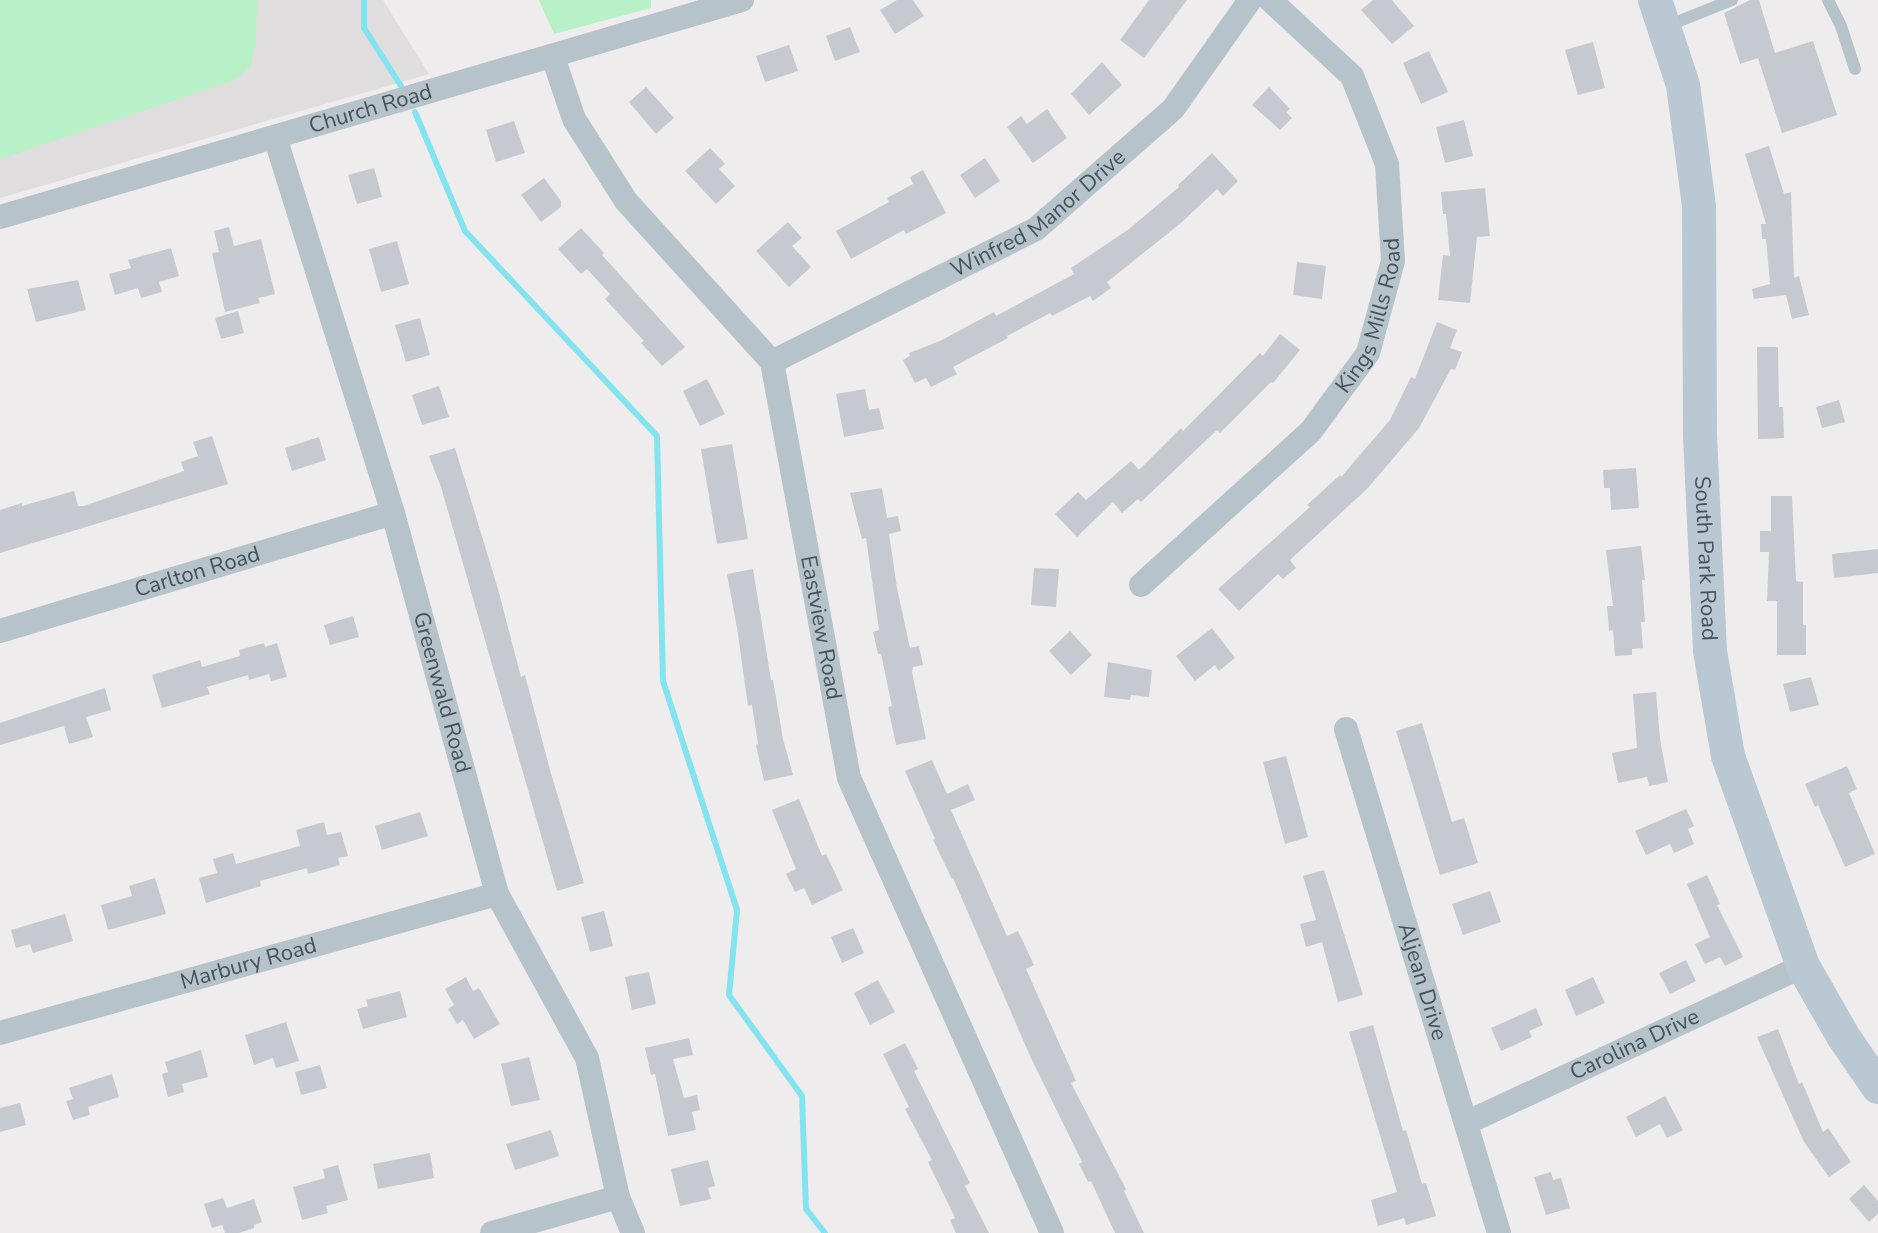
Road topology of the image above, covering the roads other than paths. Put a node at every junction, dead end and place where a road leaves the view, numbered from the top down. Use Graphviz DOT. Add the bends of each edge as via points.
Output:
graph roads {
  1 [pos="742,0"];
  2 [pos="1250,0"];
  3 [pos="1270,0"];
  4 [pos="1732,0"];
  5 [pos="1828,0"];
  6 [pos="1659,14"];
  7 [pos="553,57"];
  8 [pos="1855,69"];
  9 [pos="275,137"];
  10 [pos="0,217"];
  11 [pos="772,362"];
  12 [pos="393,513"];
  13 [pos="1141,585"];
  14 [pos="0,631"];
  15 [pos="1346,729"];
  16 [pos="497,894"];
  17 [pos="1803,966"];
  18 [pos="0,1033"];
  19 [pos="1878,1087"];
  20 [pos="1466,1123"];
  21 [pos="618,1197"];
  22 [pos="492,1233"];
  23 [pos="633,1233"];
  24 [pos="1052,1233"];
  25 [pos="1499,1233"];
  1 -- 7 [label="street, Church Road"];
  2 -- 11 [label="street, Winfred Manor Drive" via="1173,109 1036,229"];
  3 -- 13 [label="street, Kings Mills Road" via="1352,76 1387,164 1393,261 1368,353 1311,431"];
  4 -- 6 [label="lane"];
  5 -- 8 [label="lane"];
  6 -- 17 [label="main road, South Park Road" via="1683,85 1699,206 1700,436 1710,651 1728,756"];
  7 -- 9 [label="street, Church Road"];
  7 -- 11 [label="street" via="574,119 626,201"];
  9 -- 10 [label="street, Church Road"];
  9 -- 12 [label="street, Greenwald Road"];
  11 -- 24 [label="street, Eastview Road" via="849,778"];
  12 -- 14 [label="street, Carlton Road"];
  12 -- 16 [label="street, Greenwald Road"];
  15 -- 20 [label="street, Aljean Drive"];
  16 -- 18 [label="street, Marbury Road"];
  16 -- 21 [label="street, Greenwald Road" via="587,1058"];
  17 -- 19 [label="main road, South Park Road"];
  17 -- 20 [label="street, Carolina Drive"];
  20 -- 25 [label="street, Aljean Drive"];
  21 -- 22 [label="street"];
  21 -- 23 [label="street, Greenwald Road"];
}
